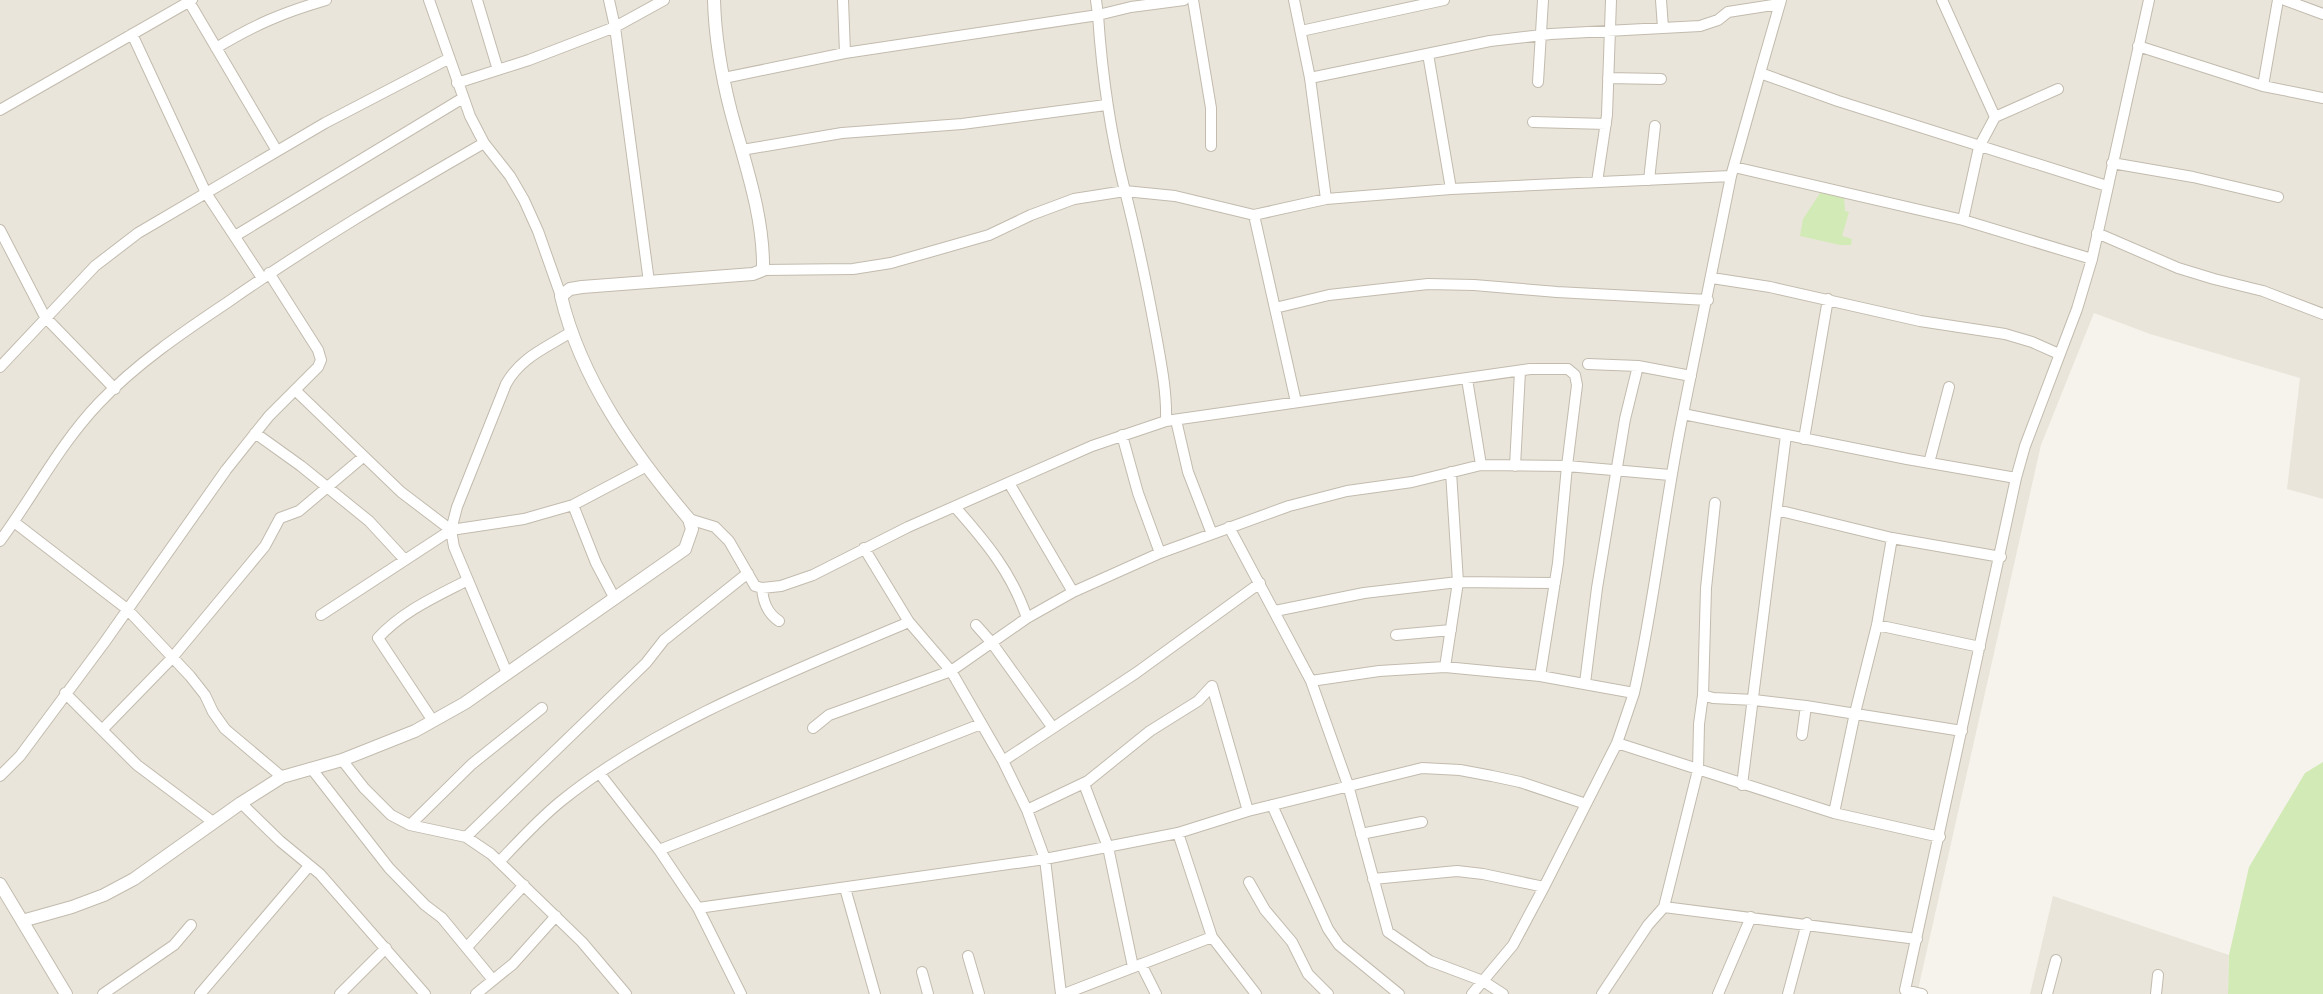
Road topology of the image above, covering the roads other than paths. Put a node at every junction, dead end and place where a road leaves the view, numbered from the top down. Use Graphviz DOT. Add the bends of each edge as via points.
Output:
graph roads {
  1 [pos="326,0"];
  2 [pos="429,0"];
  3 [pos="477,0"];
  4 [pos="609,0"];
  5 [pos="664,0"];
  6 [pos="714,0"];
  7 [pos="843,0"];
  8 [pos="1096,0"];
  9 [pos="1184,0"];
  10 [pos="1193,0"];
  11 [pos="1294,0"];
  12 [pos="1444,0"];
  13 [pos="1544,0"];
  14 [pos="1611,0"];
  15 [pos="1661,0"];
  16 [pos="1727,0"];
  17 [pos="1942,0"];
  18 [pos="2149,0"];
  19 [pos="2278,0"];
  20 [pos="2285,0"];
  21 [pos="190,1"];
  22 [pos="1780,2"];
  23 [pos="1728,12"];
  24 [pos="2323,14"];
  25 [pos="1098,15"];
  26 [pos="615,27"];
  27 [pos="1663,28"];
  28 [pos="1610,30"];
  29 [pos="1301,31"];
  30 [pos="132,34"];
  31 [pos="1541,35"];
  32 [pos="2138,46"];
  33 [pos="216,48"];
  34 [pos="845,53"];
  35 [pos="1428,54"];
  36 [pos="449,59"];
  37 [pos="498,70"];
  38 [pos="1760,73"];
  39 [pos="724,78"];
  40 [pos="1310,78"];
  41 [pos="1608,78"];
  42 [pos="1661,79"];
  43 [pos="1538,82"];
  44 [pos="457,83"];
  45 [pos="2263,86"];
  46 [pos="2059,89"];
  47 [pos="463,98"];
  48 [pos="2323,98"];
  49 [pos="1106,105"];
  50 [pos="0,110"];
  51 [pos="1995,117"];
  52 [pos="1533,122"];
  53 [pos="1606,124"];
  54 [pos="1655,126"];
  55 [pos="485,143"];
  56 [pos="1211,146"];
  57 [pos="1979,147"];
  58 [pos="742,150"];
  59 [pos="278,151"];
  60 [pos="2112,163"];
  61 [pos="1732,172"];
  62 [pos="1649,180"];
  63 [pos="1597,182"];
  64 [pos="2107,186"];
  65 [pos="1451,188"];
  66 [pos="1125,191"];
  67 [pos="206,193"];
  68 [pos="2278,197"];
  69 [pos="1326,200"];
  70 [pos="1254,215"];
  71 [pos="1963,220"];
  72 [pos="0,230"];
  73 [pos="2097,233"];
  74 [pos="234,236"];
  75 [pos="2092,259"];
  76 [pos="763,270"];
  77 [pos="265,276"];
  78 [pos="1712,278"];
  79 [pos="649,282"];
  80 [pos="561,296"];
  81 [pos="1828,299"];
  82 [pos="1708,300"];
  83 [pos="1275,308"];
  84 [pos="2323,314"];
  85 [pos="45,317"];
  86 [pos="571,332"];
  87 [pos="2059,354"];
  88 [pos="1588,364"];
  89 [pos="1638,366"];
  90 [pos="0,367"];
  91 [pos="1520,371"];
  92 [pos="1691,376"];
  93 [pos="1467,379"];
  94 [pos="1949,387"];
  95 [pos="115,389"];
  96 [pos="295,390"];
  97 [pos="1296,402"];
  98 [pos="1683,414"];
  99 [pos="1171,420"];
  100 [pos="255,433"];
  101 [pos="1786,435"];
  102 [pos="1122,436"];
  103 [pos="1804,439"];
  104 [pos="363,457"];
  105 [pos="1929,463"];
  106 [pos="1481,465"];
  107 [pos="1515,466"];
  108 [pos="1567,466"];
  109 [pos="645,467"];
  110 [pos="1618,471"];
  111 [pos="1451,472"];
  112 [pos="1670,475"];
  113 [pos="2016,478"];
  114 [pos="1009,483"];
  115 [pos="327,488"];
  116 [pos="1715,503"];
  117 [pos="573,505"];
  118 [pos="955,507"];
  119 [pos="1777,510"];
  120 [pos="689,519"];
  121 [pos="14,522"];
  122 [pos="1229,527"];
  123 [pos="451,530"];
  124 [pos="1212,534"];
  125 [pos="1892,538"];
  126 [pos="0,541"];
  127 [pos="864,548"];
  128 [pos="1160,553"];
  129 [pos="2001,557"];
  130 [pos="405,560"];
  131 [pos="748,573"];
  132 [pos="468,580"];
  133 [pos="1458,582"];
  134 [pos="1260,583"];
  135 [pos="1555,583"];
  136 [pos="762,588"];
  137 [pos="1073,592"];
  138 [pos="615,599"];
  139 [pos="127,609"];
  140 [pos="1275,611"];
  141 [pos="321,615"];
  142 [pos="1027,618"];
  143 [pos="779,621"];
  144 [pos="909,622"];
  145 [pos="976,625"];
  146 [pos="1877,625"];
  147 [pos="1451,630"];
  148 [pos="1396,635"];
  149 [pos="992,643"];
  150 [pos="1980,647"];
  151 [pos="173,658"];
  152 [pos="1445,667"];
  153 [pos="951,671"];
  154 [pos="508,673"];
  155 [pos="1540,676"];
  156 [pos="1311,681"];
  157 [pos="1585,683"];
  158 [pos="65,693"];
  159 [pos="1634,693"];
  160 [pos="1703,695"];
  161 [pos="1754,700"];
  162 [pos="1806,706"];
  163 [pos="542,708"];
  164 [pos="1855,713"];
  165 [pos="433,721"];
  166 [pos="981,724"];
  167 [pos="813,728"];
  168 [pos="1053,728"];
  169 [pos="102,730"];
  170 [pos="1962,731"];
  171 [pos="1802,735"];
  172 [pos="1617,743"];
  173 [pos="342,761"];
  174 [pos="1003,761"];
  175 [pos="311,768"];
  176 [pos="1698,770"];
  177 [pos="600,774"];
  178 [pos="0,776"];
  179 [pos="282,777"];
  180 [pos="1084,784"];
  181 [pos="1348,785"];
  182 [pos="1742,785"];
  183 [pos="241,803"];
  184 [pos="1586,804"];
  185 [pos="1272,805"];
  186 [pos="1027,810"];
  187 [pos="1248,811"];
  188 [pos="1834,813"];
  189 [pos="213,822"];
  190 [pos="1422,822"];
  191 [pos="410,825"];
  192 [pos="1178,833"];
  193 [pos="1361,834"];
  194 [pos="466,837"];
  195 [pos="1940,837"];
  196 [pos="1108,847"];
  197 [pos="659,850"];
  198 [pos="1045,859"];
  199 [pos="499,862"];
  200 [pos="309,866"];
  201 [pos="1373,879"];
  202 [pos="1249,882"];
  203 [pos="0,884"];
  204 [pos="524,885"];
  205 [pos="1545,887"];
  206 [pos="845,888"];
  207 [pos="1664,907"];
  208 [pos="698,908"];
  209 [pos="556,916"];
  210 [pos="1751,917"];
  211 [pos="22,921"];
  212 [pos="1807,923"];
  213 [pos="191,925"];
  214 [pos="1212,937"];
  215 [pos="1917,939"];
  216 [pos="467,947"];
  217 [pos="386,948"];
  218 [pos="968,956"];
  219 [pos="2056,961"];
  220 [pos="1137,966"];
  221 [pos="922,972"];
  222 [pos="2158,975"];
  223 [pos="494,980"];
  224 [pos="1483,981"];
  225 [pos="1904,992"];
  226 [pos="66,994"];
  227 [pos="103,994"];
  228 [pos="200,994"];
  229 [pos="340,994"];
  230 [pos="425,994"];
  231 [pos="476,994"];
  232 [pos="626,994"];
  233 [pos="741,994"];
  234 [pos="876,994"];
  235 [pos="929,994"];
  236 [pos="979,994"];
  237 [pos="1062,994"];
  238 [pos="1156,994"];
  239 [pos="1256,994"];
  240 [pos="1328,994"];
  241 [pos="1399,994"];
  242 [pos="1472,994"];
  243 [pos="1503,994"];
  244 [pos="1602,994"];
  245 [pos="1717,994"];
  246 [pos="1788,994"];
  247 [pos="1922,994"];
  248 [pos="2048,994"];
  249 [pos="2156,994"];
  1 -- 33 [label="street" via="253,25"];
  2 -- 36 [label="street"];
  3 -- 37 [label="street"];
  4 -- 26 [label="street"];
  5 -- 26 [label="street"];
  6 -- 39 [label="street"];
  7 -- 34 [label="street"];
  8 -- 25 [label="street"];
  9 -- 25 [label="street"];
  10 -- 56 [label="street" via="1211,108"];
  11 -- 29 [label="street"];
  12 -- 29 [label="street"];
  13 -- 31 [label="street"];
  14 -- 28 [label="street"];
  15 -- 27 [label="street"];
  16 -- 23 [label="street"];
  17 -- 51 [label="street"];
  18 -- 32 [label="street"];
  19 -- 45 [label="street"];
  20 -- 24 [label="street"];
  21 -- 30 [label="street"];
  21 -- 33 [label="street"];
  22 -- 23 [label="street"];
  22 -- 38 [label="street"];
  23 -- 27 [label="street" via="1700,26"];
  25 -- 34 [label="street"];
  25 -- 49 [label="street"];
  26 -- 37 [label="street"];
  26 -- 79 [label="street"];
  27 -- 28 [label="street"];
  28 -- 31 [label="street"];
  28 -- 41 [label="street"];
  29 -- 40 [label="street"];
  30 -- 50 [label="street"];
  30 -- 67 [label="street"];
  31 -- 35 [label="street"];
  31 -- 43 [label="street"];
  32 -- 45 [label="street"];
  32 -- 60 [label="street"];
  33 -- 59 [label="street"];
  34 -- 39 [label="street"];
  35 -- 40 [label="street"];
  35 -- 65 [label="street"];
  36 -- 44 [label="street"];
  36 -- 59 [label="street"];
  37 -- 44 [label="street"];
  38 -- 57 [label="street"];
  38 -- 61 [label="street"];
  39 -- 58 [label="street"];
  40 -- 69 [label="street"];
  41 -- 42 [label="street"];
  41 -- 53 [label="street"];
  44 -- 47 [label="street"];
  45 -- 48 [label="street"];
  46 -- 51 [label="street"];
  47 -- 55 [label="street"];
  47 -- 74 [label="street"];
  49 -- 58 [label="street" via="962,124 842,133"];
  49 -- 66 [label="street"];
  51 -- 57 [label="street"];
  52 -- 53 [label="street"];
  53 -- 63 [label="street"];
  54 -- 62 [label="street"];
  55 -- 77 [label="street"];
  55 -- 80 [label="street" via="524,200"];
  57 -- 64 [label="street"];
  57 -- 71 [label="street"];
  58 -- 76 [label="street" via="760,228"];
  59 -- 67 [label="street"];
  60 -- 64 [label="street"];
  60 -- 68 [label="street"];
  61 -- 62 [label="street"];
  61 -- 71 [label="street"];
  61 -- 78 [label="street"];
  62 -- 63 [label="street"];
  63 -- 65 [label="street"];
  64 -- 73 [label="street"];
  65 -- 69 [label="street"];
  66 -- 70 [label="street" via="1175,196"];
  66 -- 76 [label="street" via="1074,199 989,235 891,263 853,269"];
  66 -- 99 [label="street"];
  67 -- 74 [label="street"];
  67 -- 85 [label="street" via="138,233 95,266"];
  69 -- 70 [label="street"];
  70 -- 83 [label="street"];
  71 -- 75 [label="street"];
  72 -- 85 [label="street"];
  73 -- 75 [label="street"];
  73 -- 84 [label="street" via="2178,268 2263,291"];
  74 -- 77 [label="street"];
  75 -- 87 [label="street"];
  76 -- 79 [label="street"];
  77 -- 95 [label="street" via="184,332"];
  77 -- 96 [label="street" via="321,360"];
  78 -- 81 [label="street"];
  78 -- 82 [label="street"];
  79 -- 80 [label="street" via="582,287"];
  80 -- 86 [label="street"];
  81 -- 87 [label="street" via="1920,321 2005,334"];
  81 -- 103 [label="street"];
  82 -- 83 [label="street" via="1429,285 1329,295"];
  82 -- 92 [label="street"];
  83 -- 97 [label="street"];
  85 -- 90 [label="street"];
  85 -- 95 [label="street"];
  86 -- 109 [label="street" via="621,432"];
  86 -- 123 [label="street" via="514,369"];
  87 -- 113 [label="street"];
  88 -- 89 [label="street"];
  89 -- 92 [label="street"];
  89 -- 110 [label="street"];
  91 -- 93 [label="street"];
  91 -- 107 [label="street"];
  91 -- 108 [label="street" via="1568,369 1575,375"];
  92 -- 98 [label="street"];
  93 -- 97 [label="street"];
  93 -- 106 [label="street"];
  94 -- 105 [label="street"];
  95 -- 121 [label="street" via="69,437"];
  96 -- 100 [label="street"];
  96 -- 104 [label="street"];
  97 -- 99 [label="street"];
  98 -- 101 [label="street"];
  98 -- 112 [label="street"];
  99 -- 102 [label="street"];
  99 -- 124 [label="street"];
  100 -- 115 [label="street"];
  100 -- 139 [label="street"];
  101 -- 103 [label="street"];
  101 -- 119 [label="street"];
  102 -- 114 [label="street"];
  102 -- 128 [label="street"];
  103 -- 105 [label="street"];
  104 -- 115 [label="street"];
  104 -- 123 [label="street"];
  105 -- 113 [label="street"];
  106 -- 107 [label="street"];
  106 -- 111 [label="street"];
  107 -- 108 [label="street"];
  108 -- 110 [label="street"];
  108 -- 135 [label="street"];
  109 -- 117 [label="street"];
  109 -- 120 [label="street"];
  110 -- 112 [label="street"];
  110 -- 157 [label="street"];
  111 -- 122 [label="street" via="1312,500"];
  111 -- 133 [label="street"];
  112 -- 159 [label="street"];
  113 -- 129 [label="street"];
  114 -- 118 [label="street"];
  114 -- 137 [label="street"];
  115 -- 130 [label="street" via="369,521"];
  115 -- 151 [label="street" via="299,511 280,518 265,546"];
  116 -- 160 [label="street" via="1706,588"];
  117 -- 123 [label="street" via="524,519"];
  117 -- 138 [label="street"];
  118 -- 127 [label="street"];
  118 -- 142 [label="street" via="1006,569"];
  119 -- 125 [label="street"];
  119 -- 161 [label="street"];
  120 -- 131 [label="street" via="715,527"];
  120 -- 138 [label="street" via="692,529 685,549"];
  121 -- 126 [label="street"];
  121 -- 139 [label="street"];
  122 -- 124 [label="street"];
  122 -- 134 [label="street"];
  123 -- 130 [label="street"];
  123 -- 132 [label="street"];
  124 -- 128 [label="street"];
  125 -- 129 [label="street"];
  125 -- 146 [label="street"];
  127 -- 136 [label="street" via="813,575"];
  127 -- 144 [label="street"];
  128 -- 137 [label="street"];
  129 -- 150 [label="street"];
  130 -- 141 [label="street"];
  131 -- 136 [label="street" via="755,586"];
  131 -- 194 [label="street" via="664,640"];
  132 -- 154 [label="street"];
  132 -- 165 [label="street" via="416,606 378,638"];
  133 -- 135 [label="street"];
  133 -- 140 [label="street" via="1364,593"];
  133 -- 147 [label="street"];
  134 -- 140 [label="street"];
  134 -- 168 [label="street"];
  135 -- 155 [label="street"];
  136 -- 143 [label="street" via="763,601"];
  137 -- 142 [label="street"];
  138 -- 154 [label="street"];
  139 -- 151 [label="street"];
  139 -- 158 [label="street"];
  140 -- 156 [label="street"];
  142 -- 149 [label="street"];
  144 -- 153 [label="street"];
  144 -- 177 [label="street" via="691,719"];
  145 -- 149 [label="street"];
  146 -- 150 [label="street"];
  146 -- 164 [label="street"];
  147 -- 148 [label="street"];
  147 -- 152 [label="street"];
  149 -- 153 [label="street"];
  149 -- 168 [label="street"];
  150 -- 170 [label="street"];
  151 -- 169 [label="street"];
  151 -- 179 [label="street" via="205,695 225,729"];
  152 -- 155 [label="street"];
  152 -- 156 [label="street"];
  153 -- 166 [label="street"];
  153 -- 167 [label="street" via="829,715"];
  154 -- 165 [label="street"];
  155 -- 157 [label="street"];
  156 -- 181 [label="street"];
  157 -- 159 [label="street"];
  158 -- 169 [label="street"];
  158 -- 178 [label="street"];
  159 -- 172 [label="street"];
  160 -- 161 [label="street"];
  160 -- 176 [label="street"];
  161 -- 162 [label="street"];
  161 -- 182 [label="street"];
  162 -- 164 [label="street"];
  162 -- 171 [label="street"];
  163 -- 191 [label="street" via="472,764"];
  164 -- 170 [label="street"];
  164 -- 188 [label="street"];
  165 -- 173 [label="street"];
  166 -- 174 [label="street"];
  166 -- 197 [label="street"];
  168 -- 174 [label="street"];
  169 -- 189 [label="street" via="136,765"];
  170 -- 195 [label="street"];
  172 -- 176 [label="street"];
  172 -- 184 [label="street"];
  173 -- 175 [label="street"];
  173 -- 191 [label="street" via="391,815"];
  174 -- 186 [label="street"];
  175 -- 179 [label="street"];
  175 -- 216 [label="street" via="389,868"];
  176 -- 182 [label="street"];
  176 -- 207 [label="street"];
  177 -- 197 [label="street"];
  177 -- 199 [label="street" via="561,801"];
  179 -- 183 [label="street"];
  180 -- 186 [label="street"];
  180 -- 187 [label="street" via="1212,686"];
  180 -- 196 [label="street"];
  181 -- 184 [label="street" via="1422,768 1460,770 1520,782"];
  181 -- 185 [label="street"];
  181 -- 193 [label="street"];
  182 -- 188 [label="street"];
  183 -- 189 [label="street"];
  183 -- 200 [label="street"];
  184 -- 205 [label="street"];
  185 -- 187 [label="street"];
  185 -- 241 [label="street" via="1328,929 1339,945"];
  186 -- 198 [label="street"];
  187 -- 192 [label="street"];
  188 -- 195 [label="street"];
  189 -- 211 [label="street" via="104,895"];
  190 -- 193 [label="street"];
  191 -- 194 [label="street"];
  192 -- 196 [label="street"];
  192 -- 214 [label="street"];
  193 -- 201 [label="street"];
  194 -- 199 [label="street"];
  195 -- 215 [label="street"];
  196 -- 198 [label="street"];
  196 -- 220 [label="street"];
  197 -- 208 [label="street"];
  198 -- 206 [label="street"];
  198 -- 237 [label="street"];
  199 -- 204 [label="street"];
  200 -- 217 [label="street"];
  200 -- 228 [label="street"];
  201 -- 205 [label="street" via="1457,871"];
  201 -- 224 [label="street" via="1385,925 1393,937 1430,961"];
  202 -- 240 [label="street" via="1292,942 1308,974"];
  203 -- 211 [label="street"];
  204 -- 209 [label="street"];
  204 -- 216 [label="street"];
  205 -- 224 [label="street" via="1513,945"];
  206 -- 208 [label="street"];
  206 -- 234 [label="street"];
  207 -- 210 [label="street"];
  207 -- 244 [label="street"];
  208 -- 233 [label="street"];
  209 -- 223 [label="street"];
  209 -- 232 [label="street"];
  210 -- 212 [label="street"];
  210 -- 245 [label="street"];
  211 -- 226 [label="street"];
  212 -- 215 [label="street"];
  212 -- 246 [label="street"];
  213 -- 227 [label="street" via="174,945"];
  214 -- 220 [label="street"];
  214 -- 239 [label="street"];
  215 -- 225 [label="street"];
  216 -- 223 [label="street"];
  217 -- 229 [label="street"];
  217 -- 230 [label="street"];
  218 -- 236 [label="street"];
  219 -- 248 [label="street"];
  220 -- 237 [label="street"];
  220 -- 238 [label="street"];
  221 -- 235 [label="street"];
  222 -- 249 [label="street"];
  223 -- 231 [label="street"];
  224 -- 242 [label="street"];
  224 -- 243 [label="street"];
  225 -- 247 [label="street"];
}
